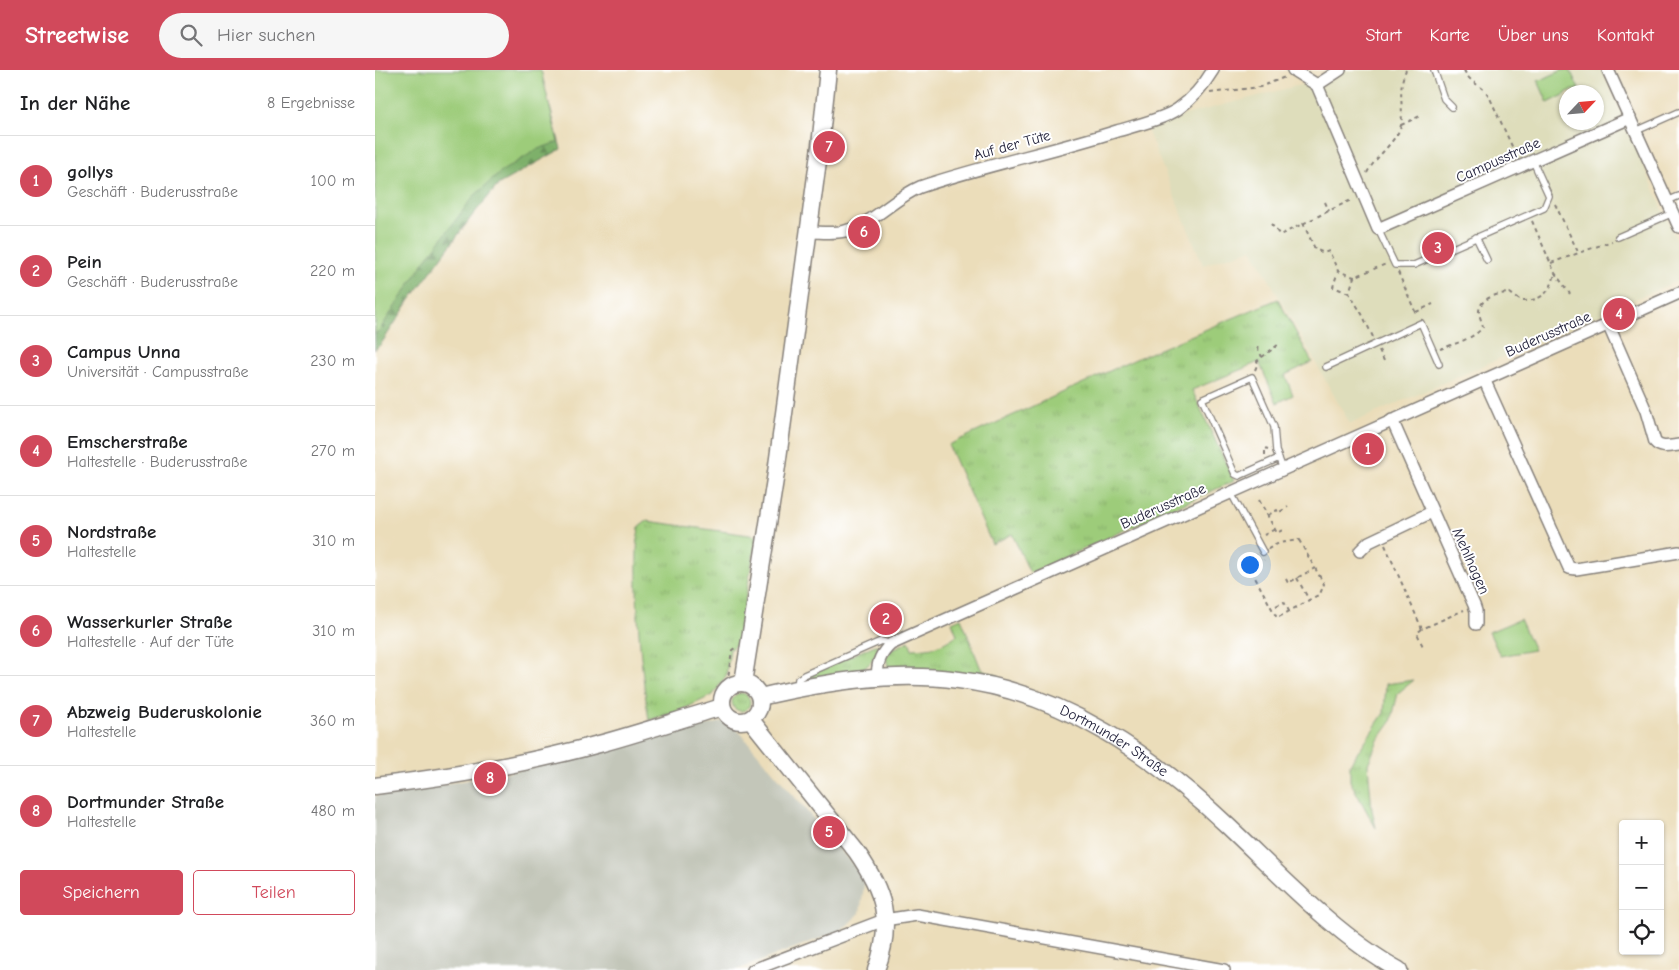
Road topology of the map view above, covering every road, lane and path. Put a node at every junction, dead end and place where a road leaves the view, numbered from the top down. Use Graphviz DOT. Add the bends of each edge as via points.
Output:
graph roads {
  1 [pos="828,70"];
  2 [pos="1213,70"];
  3 [pos="1340,70"];
  4 [pos="1406,70"];
  5 [pos="1434,70"];
  6 [pos="1464,70"];
  7 [pos="1608,70"];
  8 [pos="1290,73"];
  9 [pos="1317,85"];
  10 [pos="1195,93"];
  11 [pos="1452,107"];
  12 [pos="1679,112"];
  13 [pos="1420,116"];
  14 [pos="1630,118"];
  15 [pos="1401,125"];
  16 [pos="1636,131"];
  17 [pos="1533,161"];
  18 [pos="1521,166"];
  19 [pos="1358,180"];
  20 [pos="1364,194"];
  21 [pos="1549,196"];
  22 [pos="1679,196"];
  23 [pos="1667,201"];
  24 [pos="1325,202"];
  25 [pos="1329,211"];
  26 [pos="1673,213"];
  27 [pos="1529,214"];
  28 [pos="1271,224"];
  29 [pos="1303,224"];
  30 [pos="1679,227"];
  31 [pos="1379,229"];
  32 [pos="809,232"];
  33 [pos="1618,237"];
  34 [pos="1476,238"];
  35 [pos="1579,254"];
  36 [pos="1487,260"];
  37 [pos="1393,263"];
  38 [pos="1551,263"];
  39 [pos="1338,271"];
  40 [pos="1555,273"];
  41 [pos="1354,277"];
  42 [pos="1349,292"];
  43 [pos="1679,293"];
  44 [pos="1570,294"];
  45 [pos="1433,304"];
  46 [pos="1416,312"];
  47 [pos="1421,323"];
  48 [pos="1608,324"];
  49 [pos="1279,344"];
  50 [pos="1376,344"];
  51 [pos="1257,346"];
  52 [pos="1433,352"];
  53 [pos="1262,357"];
  54 [pos="1385,363"];
  55 [pos="1439,364"];
  56 [pos="1326,367"];
  57 [pos="1252,377"];
  58 [pos="1484,379"];
  59 [pos="1392,420"];
  60 [pos="1679,444"];
  61 [pos="1281,464"];
  62 [pos="1231,493"];
  63 [pos="1259,500"];
  64 [pos="1288,507"];
  65 [pos="1432,512"];
  66 [pos="1268,515"];
  67 [pos="1275,529"];
  68 [pos="1284,529"];
  69 [pos="1381,536"];
  70 [pos="1256,539"];
  71 [pos="1360,551"];
  72 [pos="1263,552"];
  73 [pos="1679,552"];
  74 [pos="1251,558"];
  75 [pos="1265,560"];
  76 [pos="1315,568"];
  77 [pos="1297,578"];
  78 [pos="1286,579"];
  79 [pos="1310,600"];
  80 [pos="1474,605"];
  81 [pos="1276,606"];
  82 [pos="1289,611"];
  83 [pos="1476,624"];
  84 [pos="1421,629"];
  85 [pos="891,644"];
  86 [pos="737,647"];
  87 [pos="1424,649"];
  88 [pos="878,678"];
  89 [pos="743,683"];
  90 [pos="797,690"];
  91 [pos="760,697"];
  92 [pos="719,708"];
  93 [pos="747,726"];
  94 [pos="375,786"];
  95 [pos="884,920"];
  96 [pos="753,970"];
  97 [pos="876,970"];
  98 [pos="1224,970"];
  99 [pos="1399,970"];
  1 -- 32 [label="main road"];
  2 -- 10 [label="street, Auf der Tüte"];
  3 -- 9 [label="street"];
  4 -- 15 [label="path" via="1401,85"];
  5 -- 11 [label="lane" via="1444,99"];
  6 -- 18 [label="path" via="1469,80 1489,96"];
  7 -- 14 [label="street"];
  8 -- 9 [label="street"];
  8 -- 10 [label="path" via="1259,87"];
  9 -- 19 [label="street"];
  10 -- 32 [label="street, Auf der Tüte" via="1176,110 1147,122 920,187 850,230"];
  12 -- 16 [label="lane"];
  13 -- 15 [label="path"];
  14 -- 16 [label="street"];
  14 -- 17 [label="street, Campusstraße"];
  15 -- 19 [label="path" via="1395,138 1375,159 1365,176"];
  16 -- 23 [label="street"];
  17 -- 18 [label="street, Campusstraße"];
  17 -- 21 [label="lane"];
  18 -- 31 [label="street, Campusstraße"];
  19 -- 20 [label="street"];
  20 -- 25 [label="path"];
  20 -- 31 [label="street"];
  21 -- 27 [label="lane" via="1544,208"];
  21 -- 35 [label="path"];
  22 -- 23 [label="lane"];
  23 -- 26 [label="street"];
  24 -- 25 [label="path"];
  25 -- 29 [label="path"];
  26 -- 30 [label="street"];
  26 -- 33 [label="lane"];
  27 -- 34 [label="lane"];
  27 -- 38 [label="path"];
  28 -- 29 [label="path" via="1280,235"];
  29 -- 39 [label="path" via="1315,249 1324,253 1329,251"];
  31 -- 37 [label="lane"];
  32 -- 89 [label="main road" via="774,489"];
  33 -- 35 [label="path"];
  34 -- 36 [label="lane"];
  34 -- 37 [label="lane" via="1414,265"];
  35 -- 38 [label="path"];
  37 -- 41 [label="path"];
  37 -- 46 [label="path"];
  38 -- 40 [label="path"];
  39 -- 41 [label="path"];
  39 -- 42 [label="path" via="1333,287"];
  40 -- 44 [label="path"];
  40 -- 52 [label="path" via="1548,291 1541,297 1521,301 1510,293 1492,296 1480,307 1481,330"];
  41 -- 42 [label="path"];
  42 -- 50 [label="path"];
  43 -- 48 [label="street, Buderusstraße"];
  45 -- 46 [label="path"];
  46 -- 47 [label="path"];
  47 -- 50 [label="lane"];
  47 -- 52 [label="lane"];
  48 -- 58 [label="street, Buderusstraße"];
  48 -- 60 [label="street" via="1646,411 1655,442 1663,446"];
  49 -- 53 [label="path"];
  50 -- 54 [label="path"];
  50 -- 56 [label="lane"];
  51 -- 53 [label="path"];
  52 -- 55 [label="lane"];
  53 -- 57 [label="path" via="1257,361"];
  57 -- 61 [label="lane" via="1274,427"];
  57 -- 61 [label="lane" via="1202,399 1235,474 1239,476"];
  58 -- 59 [label="street, Buderusstraße"];
  58 -- 73 [label="street" via="1569,568"];
  59 -- 61 [label="street, Buderusstraße"];
  59 -- 65 [label="street, Mehlhagen"];
  61 -- 62 [label="street, Buderusstraße"];
  62 -- 70 [label="lane"];
  62 -- 85 [label="street, Buderusstraße"];
  63 -- 66 [label="path"];
  64 -- 66 [label="path"];
  65 -- 69 [label="street"];
  65 -- 80 [label="street, Mehlhagen"];
  66 -- 67 [label="path"];
  67 -- 68 [label="path" via="1277,533"];
  67 -- 70 [label="path"];
  69 -- 71 [label="street"];
  69 -- 84 [label="path"];
  70 -- 72 [label="lane"];
  72 -- 74 [label="path"];
  72 -- 76 [label="path" via="1279,543 1299,540"];
  74 -- 75 [label="path" via="1262,558 1253,566"];
  74 -- 82 [label="path" via="1245,561 1277,618"];
  76 -- 77 [label="path"];
  76 -- 79 [label="path" via="1324,584 1320,594"];
  77 -- 78 [label="path" via="1288,583"];
  77 -- 79 [label="path"];
  79 -- 82 [label="path"];
  80 -- 83 [label="street, Mehlhagen"];
  80 -- 84 [label="path"];
  81 -- 82 [label="path" via="1284,602"];
  84 -- 87 [label="path" via="1417,633"];
  85 -- 88 [label="street" via="879,658"];
  85 -- 90 [label="lane" via="881,641 804,675 798,679"];
  86 -- 92 [label="path" via="732,650"];
  88 -- 90 [label="main road, Dortmunder Straße"];
  88 -- 99 [label="main road, Dortmunder Straße" via="924,677 994,686 1035,698 1105,732 1157,765 1342,930"];
  89 -- 91 [label="main road" via="751,685"];
  89 -- 92 [label="main road" via="729,687"];
  90 -- 91 [label="main road, Dortmunder Straße"];
  91 -- 93 [label="main road" via="760,709"];
  92 -- 93 [label="path"];
  92 -- 93 [label="main road" via="732,720"];
  92 -- 94 [label="main road" via="598,744 534,759"];
  93 -- 95 [label="main road" via="837,826 870,870 882,899"];
  95 -- 96 [label="street"];
  95 -- 97 [label="main road" via="885,938"];
  95 -- 98 [label="street" via="917,915"];
}
